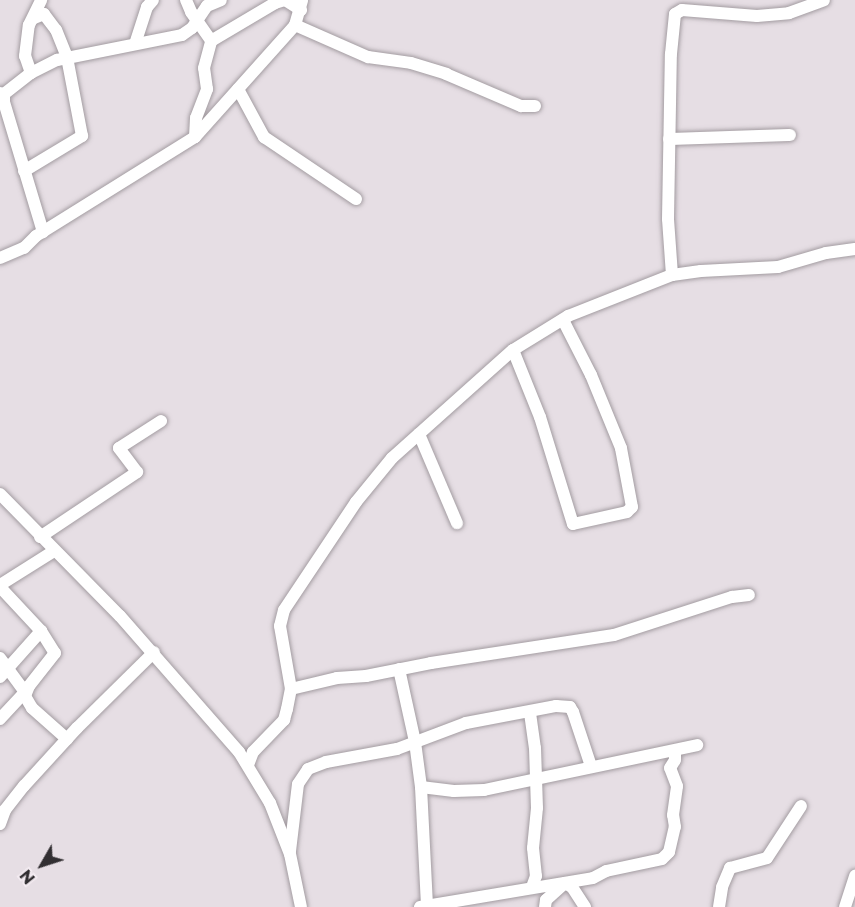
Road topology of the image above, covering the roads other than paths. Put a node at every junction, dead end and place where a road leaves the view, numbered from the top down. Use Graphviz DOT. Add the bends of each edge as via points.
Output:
graph roads {
  1 [pos="41,0"];
  2 [pos="153,0"];
  3 [pos="186,0"];
  4 [pos="221,0"];
  5 [pos="824,0"];
  6 [pos="274,1"];
  7 [pos="301,5"];
  8 [pos="194,16"];
  9 [pos="34,18"];
  10 [pos="295,25"];
  11 [pos="211,41"];
  12 [pos="135,44"];
  13 [pos="67,57"];
  14 [pos="31,73"];
  15 [pos="238,89"];
  16 [pos="2,94"];
  17 [pos="535,106"];
  18 [pos="790,135"];
  19 [pos="195,137"];
  20 [pos="669,139"];
  21 [pos="24,171"];
  22 [pos="356,199"];
  23 [pos="43,232"];
  24 [pos="855,249"];
  25 [pos="0,258"];
  26 [pos="672,275"];
  27 [pos="563,320"];
  28 [pos="513,350"];
  29 [pos="161,421"];
  30 [pos="419,434"];
  31 [pos="0,494"];
  32 [pos="457,523"];
  33 [pos="40,537"];
  34 [pos="54,551"];
  35 [pos="0,586"];
  36 [pos="749,595"];
  37 [pos="41,631"];
  38 [pos="154,652"];
  39 [pos="2,668"];
  40 [pos="399,669"];
  41 [pos="291,688"];
  42 [pos="25,692"];
  43 [pos="530,713"];
  44 [pos="0,719"];
  45 [pos="67,739"];
  46 [pos="416,742"];
  47 [pos="697,745"];
  48 [pos="675,751"];
  49 [pos="248,765"];
  50 [pos="591,766"];
  51 [pos="536,778"];
  52 [pos="421,787"];
  53 [pos="801,806"];
  54 [pos="0,824"];
  55 [pos="290,854"];
  56 [pos="855,876"];
  57 [pos="565,883"];
  58 [pos="532,886"];
  59 [pos="424,906"];
  60 [pos="301,907"];
  61 [pos="545,907"];
  62 [pos="585,907"];
  63 [pos="718,907"];
  64 [pos="845,907"];
  1 -- 9 [label="street"];
  2 -- 12 [label="street"];
  3 -- 8 [label="street"];
  4 -- 8 [label="street"];
  5 -- 20 [label="street" via="789,13 757,16 682,10 675,14"];
  6 -- 7 [label="street"];
  6 -- 11 [label="street"];
  7 -- 10 [label="street"];
  8 -- 11 [label="street"];
  8 -- 12 [label="street" via="192,28 177,36"];
  9 -- 13 [label="street" via="44,14 50,20"];
  9 -- 14 [label="street" via="29,25 25,56"];
  10 -- 15 [label="street"];
  10 -- 17 [label="street" via="368,57 411,63 521,105"];
  11 -- 19 [label="street" via="204,68 207,89 196,118"];
  12 -- 13 [label="street"];
  13 -- 14 [label="street"];
  13 -- 21 [label="street" via="82,136"];
  14 -- 16 [label="street"];
  15 -- 19 [label="street"];
  15 -- 22 [label="street" via="264,137"];
  16 -- 21 [label="street"];
  18 -- 20 [label="street"];
  19 -- 23 [label="street"];
  20 -- 26 [label="street"];
  21 -- 23 [label="street"];
  23 -- 25 [label="street" via="24,248"];
  24 -- 26 [label="street" via="778,267"];
  26 -- 27 [label="street"];
  27 -- 28 [label="street"];
  27 -- 28 [label="street" via="621,448 632,507 627,512 573,524 540,417"];
  28 -- 30 [label="street"];
  29 -- 33 [label="street" via="119,448 137,472"];
  30 -- 32 [label="street"];
  30 -- 41 [label="street" via="392,458 356,502 284,610 280,627"];
  31 -- 33 [label="street"];
  33 -- 34 [label="street"];
  34 -- 35 [label="street"];
  34 -- 38 [label="street"];
  35 -- 37 [label="street"];
  36 -- 40 [label="street" via="614,635"];
  37 -- 39 [label="street"];
  37 -- 42 [label="street" via="55,653"];
  38 -- 45 [label="street"];
  38 -- 49 [label="street"];
  39 -- 42 [label="street"];
  40 -- 41 [label="street"];
  40 -- 46 [label="street"];
  41 -- 49 [label="street" via="284,720 253,752"];
  42 -- 44 [label="street"];
  42 -- 45 [label="street" via="32,708"];
  43 -- 46 [label="street" via="466,723"];
  43 -- 50 [label="street" via="556,706 570,707"];
  43 -- 51 [label="street"];
  45 -- 54 [label="street" via="5,810"];
  46 -- 52 [label="street"];
  46 -- 55 [label="street" via="308,769 298,783"];
  47 -- 48 [label="street"];
  48 -- 50 [label="street"];
  48 -- 57 [label="street" via="669,768 676,786 675,827 669,852 662,859"];
  49 -- 55 [label="street" via="270,803"];
  50 -- 51 [label="street"];
  51 -- 52 [label="street" via="484,790"];
  51 -- 58 [label="street" via="532,848 536,876"];
  52 -- 59 [label="street"];
  53 -- 63 [label="street" via="767,858 730,868"];
  55 -- 60 [label="street"];
  56 -- 64 [label="street"];
  57 -- 58 [label="street"];
  57 -- 61 [label="street" via="546,900"];
  57 -- 62 [label="street" via="573,887"];
  58 -- 59 [label="street"];
}
